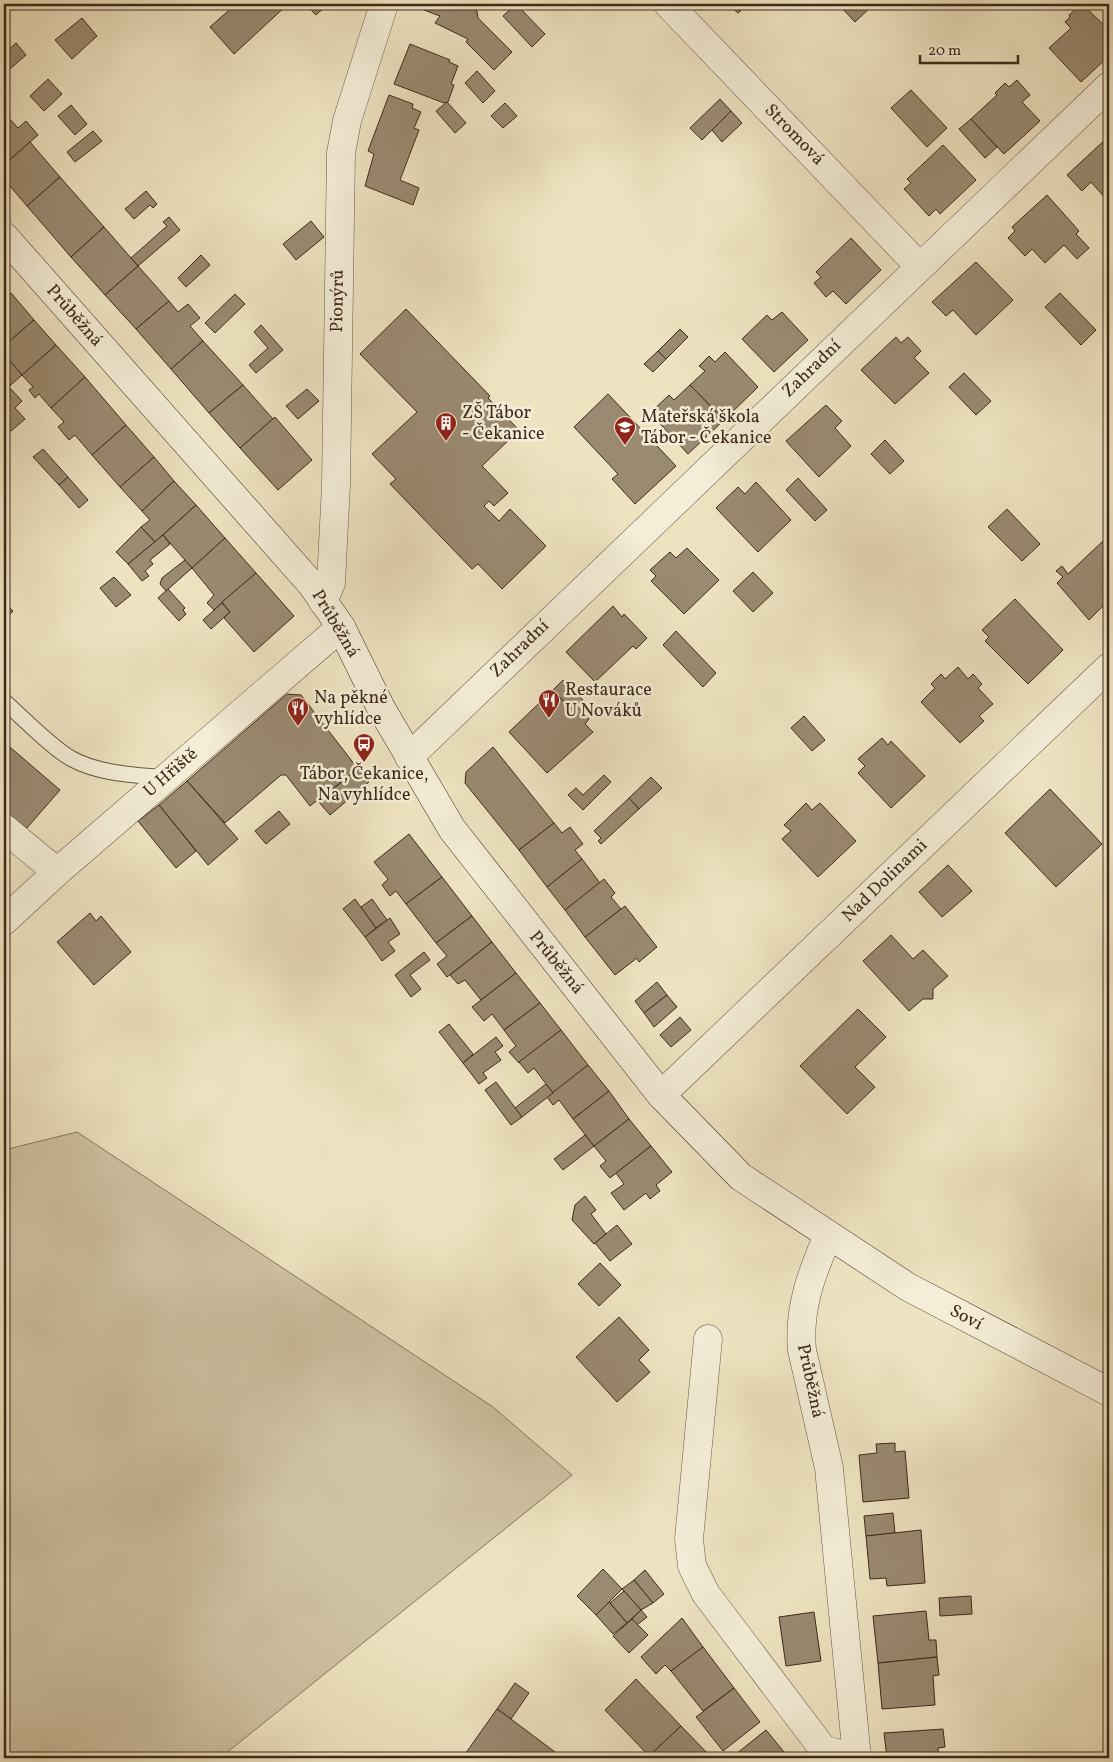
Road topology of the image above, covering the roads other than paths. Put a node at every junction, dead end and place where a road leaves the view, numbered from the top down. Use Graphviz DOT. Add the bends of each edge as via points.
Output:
graph roads {
  1 [pos="384,4"];
  2 [pos="668,4"];
  3 [pos="1109,86"];
  4 [pos="6,244"];
  5 [pos="919,266"];
  6 [pos="323,602"];
  7 [pos="341,627"];
  8 [pos="1109,667"];
  9 [pos="4,701"];
  10 [pos="409,757"];
  11 [pos="166,778"];
  12 [pos="4,828"];
  13 [pos="57,872"];
  14 [pos="4,922"];
  15 [pos="661,1096"];
  16 [pos="828,1235"];
  17 [pos="708,1339"];
  18 [pos="1109,1392"];
  19 [pos="857,1756"];
  1 -- 6 [label="street, Pionýrů" via="341,153 334,529 331,583"];
  2 -- 5 [label="street, Stromová"];
  3 -- 5 [label="street, Zahradní"];
  4 -- 6 [label="street, Průběžná" via="273,541"];
  5 -- 10 [label="street, Zahradní"];
  6 -- 7 [label="street, Průběžná"];
  7 -- 10 [label="street, Průběžná"];
  7 -- 11 [label="street, U Hřiště"];
  8 -- 15 [label="street, Nad Dolinami"];
  9 -- 11 [label="lane" via="73,760 93,768"];
  10 -- 15 [label="street, Průběžná" via="452,829"];
  11 -- 13 [label="street, U Hřiště"];
  12 -- 13 [label="street"];
  13 -- 14 [label="street, U Hřiště"];
  15 -- 16 [label="street, Průběžná" via="741,1177"];
  16 -- 18 [label="street, Soví" via="908,1287"];
  16 -- 19 [label="street, Průběžná" via="807,1287 800,1333 829,1468"];
  17 -- 19 [label="street, Průběžná" via="689,1539 692,1566 706,1594 823,1749"];
}
